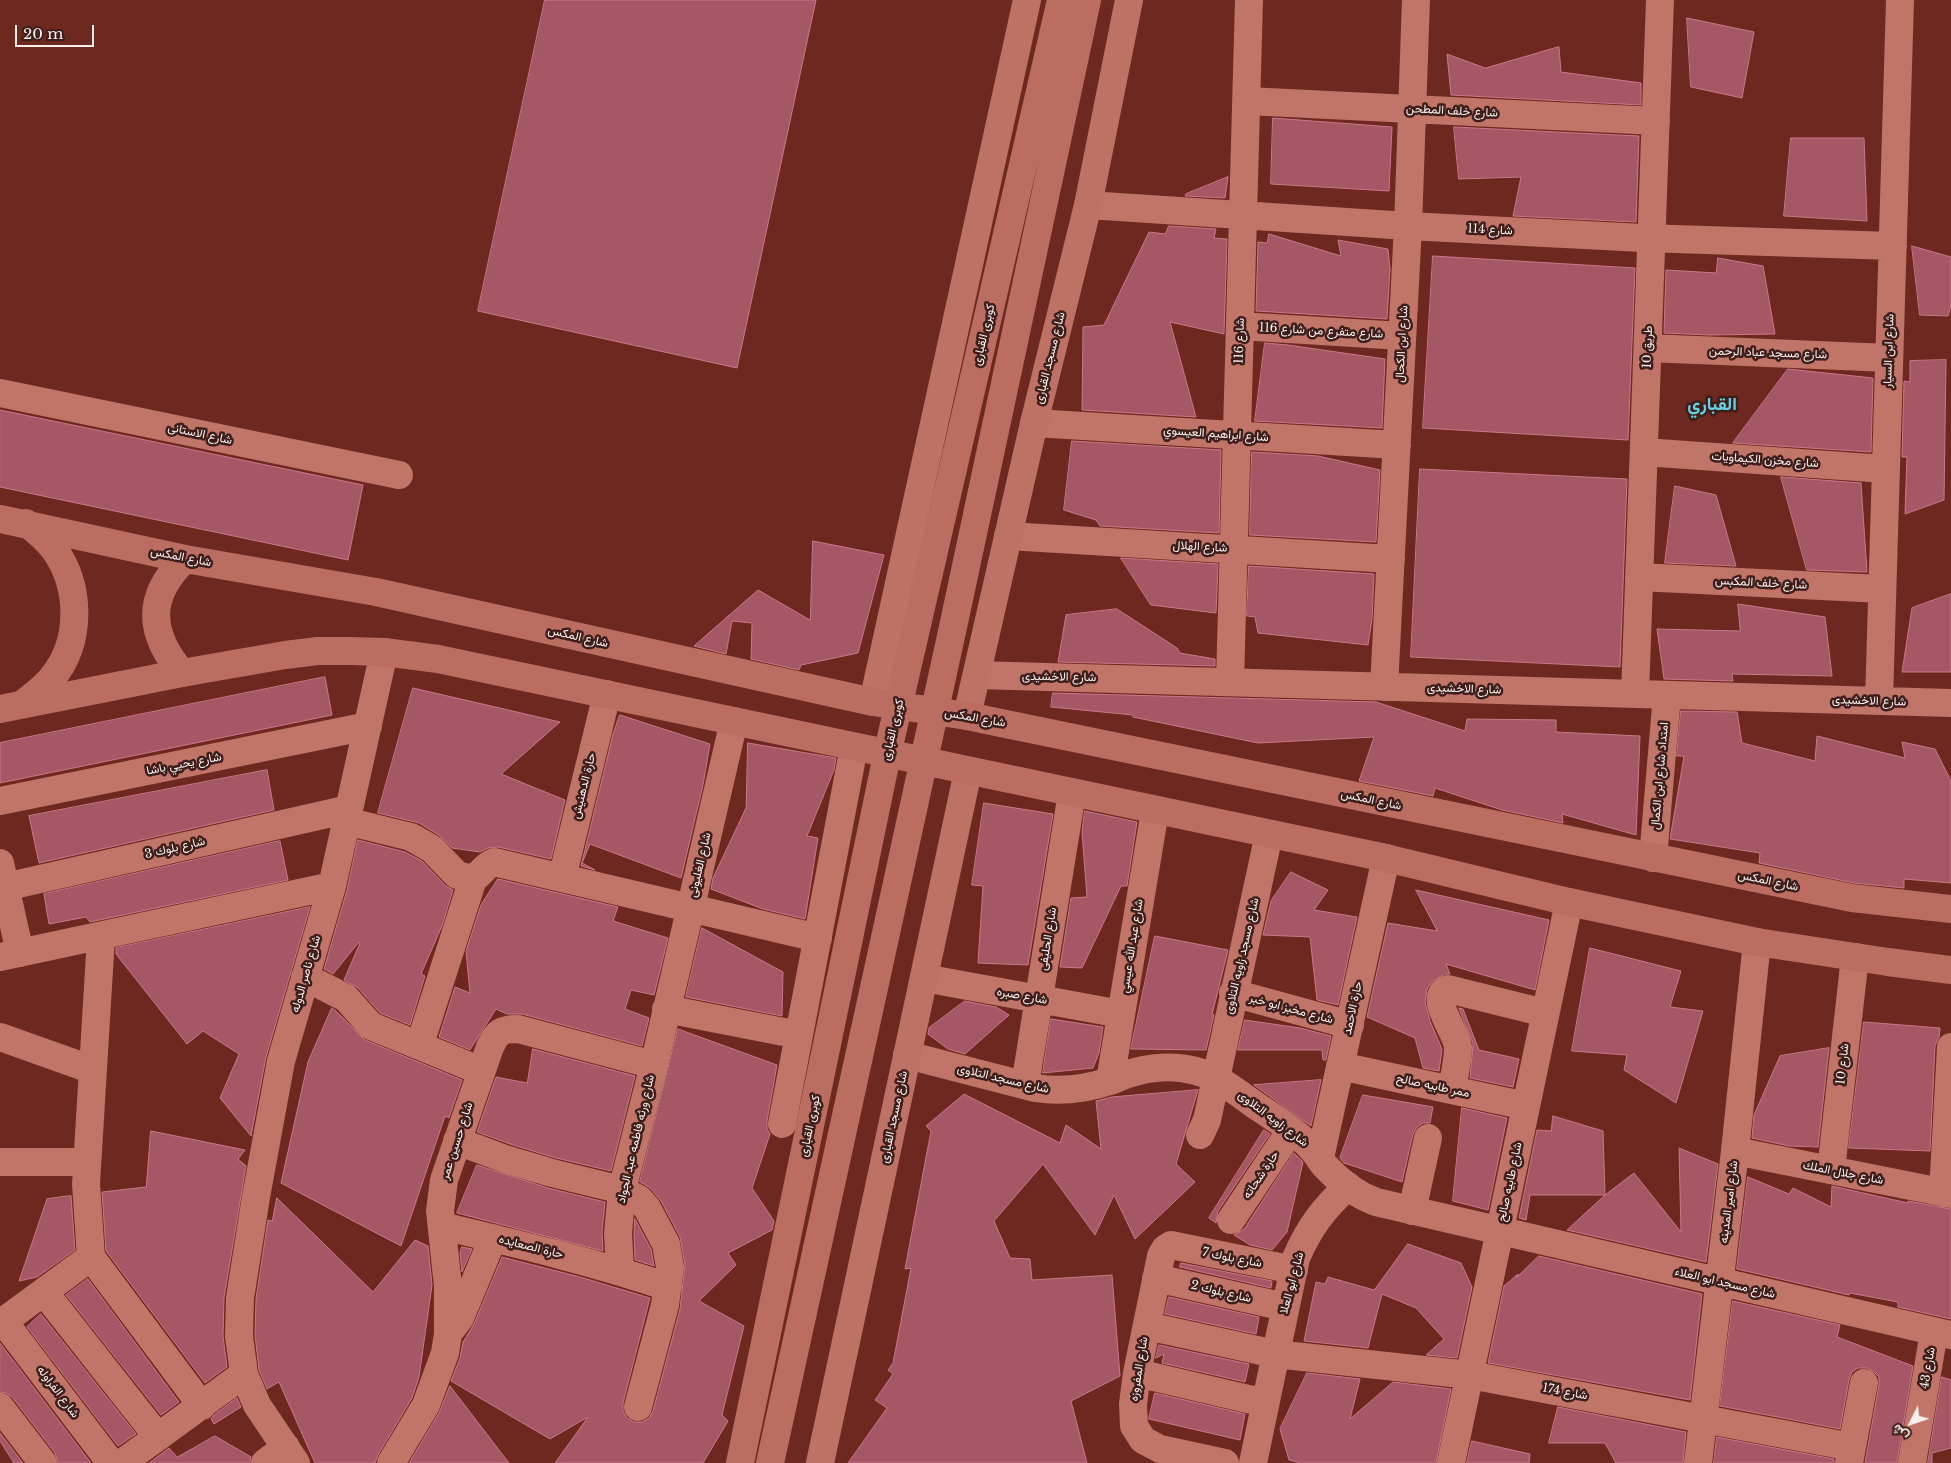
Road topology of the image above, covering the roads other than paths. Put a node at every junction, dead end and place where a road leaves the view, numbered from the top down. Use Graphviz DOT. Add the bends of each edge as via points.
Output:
graph roads {
  1 [pos="1027,0"];
  2 [pos="1061,0"];
  3 [pos="1087,0"];
  4 [pos="1129,0"];
  5 [pos="1250,0"];
  6 [pos="1416,0"];
  7 [pos="1660,0"];
  8 [pos="1900,0"];
  9 [pos="1247,101"];
  10 [pos="1412,109"];
  11 [pos="1656,121"];
  12 [pos="1088,205"];
  13 [pos="1244,215"];
  14 [pos="1408,226"];
  15 [pos="1653,238"];
  16 [pos="1893,246"];
  17 [pos="1240,326"];
  18 [pos="1402,336"];
  19 [pos="1648,348"];
  20 [pos="1889,358"];
  21 [pos="0,393"];
  22 [pos="1034,422"];
  23 [pos="1237,435"];
  24 [pos="1397,445"];
  25 [pos="1644,452"];
  26 [pos="1885,469"];
  27 [pos="399,475"];
  28 [pos="13,521"];
  29 [pos="1008,536"];
  30 [pos="1234,549"];
  31 [pos="185,559"];
  32 [pos="1391,559"];
  33 [pos="1639,577"];
  34 [pos="1882,589"];
  35 [pos="384,652"];
  36 [pos="182,673"];
  37 [pos="976,675"];
  38 [pos="1230,682"];
  39 [pos="1384,687"];
  40 [pos="607,694"];
  41 [pos="1635,694"];
  42 [pos="1667,695"];
  43 [pos="1879,701"];
  44 [pos="873,702"];
  45 [pos="1951,703"];
  46 [pos="11,707"];
  47 [pos="968,716"];
  48 [pos="734,721"];
  49 [pos="368,726"];
  50 [pos="854,747"];
  51 [pos="968,771"];
  52 [pos="1072,793"];
  53 [pos="0,801"];
  54 [pos="1155,810"];
  55 [pos="348,815"];
  56 [pos="1269,834"];
  57 [pos="1386,858"];
  58 [pos="1653,858"];
  59 [pos="562,878"];
  60 [pos="2,879"];
  61 [pos="473,879"];
  62 [pos="332,886"];
  63 [pos="1568,902"];
  64 [pos="690,908"];
  65 [pos="1951,909"];
  66 [pos="100,937"];
  67 [pos="818,938"];
  68 [pos="1757,942"];
  69 [pos="10,955"];
  70 [pos="1855,957"];
  71 [pos="1951,970"];
  72 [pos="305,977"];
  73 [pos="924,978"];
  74 [pos="1233,993"];
  75 [pos="1039,999"];
  76 [pos="666,1009"];
  77 [pos="1545,1013"];
  78 [pos="1121,1014"];
  79 [pos="1350,1025"];
  80 [pos="799,1035"];
  81 [pos="0,1036"];
  82 [pos="420,1044"];
  83 [pos="1951,1047"];
  84 [pos="908,1055"];
  85 [pos="654,1065"];
  86 [pos="1340,1066"];
  87 [pos="93,1070"];
  88 [pos="481,1071"];
  89 [pos="1214,1078"];
  90 [pos="1110,1081"];
  91 [pos="1024,1085"];
  92 [pos="1452,1090"];
  93 [pos="1526,1106"];
  94 [pos="782,1124"];
  95 [pos="1291,1130"];
  96 [pos="1200,1135"];
  97 [pos="1428,1138"];
  98 [pos="457,1141"];
  99 [pos="1735,1151"];
  100 [pos="1320,1158"];
  101 [pos="0,1162"];
  102 [pos="88,1162"];
  103 [pos="1831,1170"];
  104 [pos="1348,1186"];
  105 [pos="622,1190"];
  106 [pos="1947,1193"];
  107 [pos="1412,1211"];
  108 [pos="1231,1220"];
  109 [pos="442,1226"];
  110 [pos="1500,1232"];
  111 [pos="493,1238"];
  112 [pos="1171,1246"];
  113 [pos="91,1257"];
  114 [pos="1294,1270"];
  115 [pos="620,1271"];
  116 [pos="1156,1278"];
  117 [pos="1719,1282"];
  118 [pos="668,1287"];
  119 [pos="44,1292"];
  120 [pos="1285,1307"];
  121 [pos="2,1323"];
  122 [pos="1146,1326"];
  123 [pos="1943,1333"];
  124 [pos="448,1334"];
  125 [pos="1275,1354"];
  126 [pos="1138,1372"];
  127 [pos="244,1374"];
  128 [pos="1470,1375"];
  129 [pos="1864,1383"];
  130 [pos="1265,1403"];
  131 [pos="202,1406"];
  132 [pos="0,1407"];
  133 [pos="638,1407"];
  134 [pos="1703,1418"];
  135 [pos="158,1437"];
  136 [pos="1851,1455"];
  137 [pos="282,1458"];
  138 [pos="43,1463"];
  139 [pos="111,1463"];
  140 [pos="122,1463"];
  141 [pos="391,1463"];
  142 [pos="740,1463"];
  143 [pos="770,1463"];
  144 [pos="820,1463"];
  145 [pos="1225,1463"];
  146 [pos="1253,1463"];
  147 [pos="1451,1463"];
  148 [pos="1698,1463"];
  149 [pos="1912,1463"];
  1 -- 44 [label="street"];
  2 -- 142 [label="main road, كوبرى القبارى" via="887,755"];
  3 -- 143 [label="main road"];
  4 -- 12 [label="street, شارع مسجد القبارى"];
  5 -- 9 [label="street, شارع 116"];
  6 -- 10 [label="street, شارع ابن الكحال"];
  7 -- 11 [label="street, طريق 10"];
  8 -- 16 [label="street, شارع ابن السيار"];
  9 -- 10 [label="street, شارع خلف المطحن"];
  9 -- 13 [label="street, شارع 116"];
  10 -- 11 [label="street, شارع خلف المطحن"];
  10 -- 14 [label="street, شارع ابن الكحال"];
  11 -- 15 [label="street, طريق 10"];
  12 -- 13 [label="street, شارع 114"];
  12 -- 22 [label="street, شارع مسجد القبارى"];
  13 -- 14 [label="street, شارع 114"];
  13 -- 17 [label="street, شارع 116"];
  14 -- 15 [label="street, شارع 114"];
  14 -- 18 [label="street, شارع ابن الكحال"];
  15 -- 16 [label="street, شارع 114"];
  15 -- 19 [label="street, طريق 10"];
  16 -- 20 [label="street, شارع ابن السيار"];
  17 -- 18 [label="street, شارع متفرع من شارع 116"];
  17 -- 23 [label="street, شارع 116"];
  18 -- 24 [label="street, شارع ابن الكحال"];
  19 -- 20 [label="street, شارع مسجد عباد الرحمن"];
  19 -- 25 [label="street, طريق 10"];
  20 -- 26 [label="street, شارع ابن السيار"];
  21 -- 27 [label="street, شارع الاستانى"];
  22 -- 23 [label="street, شارع ابراهيم العيسوي"];
  22 -- 29 [label="street, شارع مسجد القبارى"];
  23 -- 24 [label="street, شارع ابراهيم العيسوي"];
  23 -- 30 [label="street, شارع 116"];
  24 -- 32 [label="street, شارع ابن الكحال"];
  25 -- 26 [label="street, شارع مخزن الكيماويات"];
  25 -- 33 [label="street, طريق 10"];
  26 -- 34 [label="street, شارع ابن السيار"];
  28 -- 31 [label="main road, شارع المكس"];
  28 -- 46 [label="main road" via="42,535 54,550 64,566 75,603 71,641 53,677 39,692"];
  29 -- 30 [label="street, شارع الهلال"];
  29 -- 37 [label="street, شارع مسجد القبارى"];
  30 -- 32 [label="street, شارع الهلال"];
  30 -- 38 [label="street, شارع 116"];
  31 -- 36 [label="main road" via="163,586 156,620 159,638 168,657"];
  31 -- 44 [label="main road, شارع المكس" via="376,592"];
  32 -- 39 [label="street, شارع ابن الكحال"];
  33 -- 34 [label="street, شارع خلف المكبس"];
  33 -- 41 [label="street, طريق 10"];
  34 -- 43 [label="street, شارع ابن السيار"];
  35 -- 36 [label="main road" via="284,655"];
  35 -- 40 [label="main road" via="438,658"];
  35 -- 49 [label="street, شارع ناصر الدوله"];
  36 -- 46 [label="main road"];
  37 -- 38 [label="street, شارع الاخشيدى"];
  37 -- 47 [label="street, شارع مسجد القبارى"];
  38 -- 39 [label="street, شارع الاخشيدى"];
  39 -- 41 [label="street, شارع الاخشيدى"];
  40 -- 48 [label="main road"];
  40 -- 59 [label="street, حارة الدهنيش"];
  41 -- 42 [label="street, شارع الاخشيدى"];
  42 -- 43 [label="street, شارع الاخشيدى"];
  42 -- 58 [label="street, امتداد شارع ابن الكمال"];
  43 -- 45 [label="street, شارع الاخشيدى"];
  44 -- 47 [label="main road, شارع المكس"];
  47 -- 58 [label="main road, شارع المكس"];
  48 -- 50 [label="main road"];
  48 -- 64 [label="street, شارع الغليونى"];
  49 -- 53 [label="street, شارع يحيي باشا"];
  49 -- 55 [label="street, شارع ناصر الدوله"];
  50 -- 51 [label="main road"];
  50 -- 67 [label="street"];
  51 -- 52 [label="main road"];
  51 -- 73 [label="street, شارع مسجد القبارى"];
  52 -- 54 [label="main road"];
  52 -- 75 [label="street, شارع الحليفى"];
  54 -- 56 [label="main road"];
  54 -- 78 [label="street, شارع عبد الله عيسي"];
  55 -- 60 [label="street, شارع بلوك 3"];
  55 -- 61 [label="street" via="411,837 432,850 457,875"];
  55 -- 62 [label="street, شارع ناصر الدوله"];
  56 -- 57 [label="main road"];
  56 -- 74 [label="street, شارع مسجد زاويه التلاوى"];
  57 -- 63 [label="main road"];
  57 -- 79 [label="street, حارة الاحمد"];
  58 -- 65 [label="main road, شارع المكس" via="1852,898"];
  59 -- 61 [label="street" via="494,862"];
  59 -- 64 [label="street"];
  60 -- 69 [label="street"];
  61 -- 82 [label="street"];
  62 -- 66 [label="street"];
  62 -- 72 [label="street, شارع ناصر الدوله"];
  63 -- 68 [label="main road"];
  63 -- 77 [label="street, شارع طابيه صالح"];
  64 -- 67 [label="street"];
  64 -- 76 [label="street, شارع الغليونى"];
  66 -- 69 [label="street"];
  66 -- 87 [label="street"];
  67 -- 80 [label="street"];
  68 -- 70 [label="main road"];
  68 -- 99 [label="street, شارع امير المدينه"];
  70 -- 71 [label="main road"];
  70 -- 103 [label="street, شارع 10"];
  72 -- 82 [label="street" via="346,998 371,1026"];
  72 -- 127 [label="street, شارع ناصر الدوله" via="281,1061 240,1298 239,1336"];
  73 -- 75 [label="street, شارع صبره"];
  73 -- 84 [label="street, شارع مسجد القبارى"];
  74 -- 79 [label="street, شارع مخبز ابو خبر"];
  74 -- 89 [label="street, شارع مسجد زاويه التلاوى"];
  75 -- 78 [label="street, شارع صبره"];
  75 -- 91 [label="street, شارع الحليفى"];
  76 -- 80 [label="street"];
  76 -- 85 [label="street, شارع ورثه فاطمه عبد الجواد"];
  77 -- 92 [label="street" via="1448,989 1444,991 1440,1005 1458,1047"];
  77 -- 93 [label="street, شارع طابيه صالح"];
  78 -- 90 [label="street, شارع عبد الله عيسي"];
  79 -- 86 [label="street, حارة الاحمد"];
  80 -- 94 [label="street"];
  81 -- 87 [label="street"];
  82 -- 88 [label="street"];
  83 -- 106 [label="street"];
  84 -- 91 [label="street, شارع مسجد التلاوى"];
  84 -- 144 [label="street, شارع مسجد القبارى"];
  85 -- 88 [label="street, شارع حسين عمر" via="518,1028 504,1029 495,1036"];
  85 -- 105 [label="street, شارع ورثه فاطمه عبد الجواد"];
  86 -- 92 [label="street, ممر طابيه صالح"];
  86 -- 100 [label="street, حارة الاحمد"];
  87 -- 102 [label="street"];
  88 -- 98 [label="street, شارع حسين عمر"];
  89 -- 90 [label="street, شارع مسجد التلاوى" via="1196,1071 1155,1068"];
  89 -- 95 [label="street, شارع زاويه التلاوى"];
  89 -- 96 [label="street, شارع مسجد زاويه التلاوى" via="1207,1120"];
  90 -- 91 [label="street, شارع مسجد التلاوى" via="1056,1091"];
  92 -- 93 [label="street, ممر طابيه صالح"];
  93 -- 110 [label="street, شارع طابيه صالح"];
  95 -- 100 [label="street, شارع زاويه التلاوى"];
  95 -- 108 [label="street, حارة شحاته"];
  97 -- 107 [label="street"];
  98 -- 105 [label="street" via="508,1160"];
  98 -- 109 [label="street, شارع حسين عمر" via="444,1180 440,1211"];
  99 -- 103 [label="street, شارع جلال الملك"];
  99 -- 117 [label="street, شارع امير المدينه"];
  100 -- 104 [label="street, شارع زاويه التلاوى"];
  101 -- 102 [label="street"];
  102 -- 113 [label="street" via="86,1184"];
  103 -- 106 [label="street, شارع جلال الملك"];
  104 -- 107 [label="street" via="1366,1199"];
  104 -- 114 [label="street, شارع ابو العلا" via="1316,1218"];
  105 -- 115 [label="street, شارع ورثه فاطمه عبد الجواد" via="618,1232"];
  105 -- 118 [label="street" via="639,1199 647,1208 666,1244 670,1267"];
  107 -- 110 [label="street"];
  109 -- 111 [label="street, حارة الصعايده"];
  109 -- 124 [label="street, شارع حسين عمر" via="448,1286"];
  110 -- 117 [label="street, شارع مسجد ابو العلاء"];
  110 -- 128 [label="street, شارع طابيه صالح"];
  111 -- 115 [label="street, حارة الصعايده"];
  111 -- 124 [label="street" via="460,1318"];
  112 -- 114 [label="street, شارع بلوك 7"];
  112 -- 116 [label="street, شارع المفروزه" via="1165,1249"];
  113 -- 119 [label="street"];
  113 -- 131 [label="street"];
  114 -- 120 [label="street, شارع ابو العلا"];
  115 -- 118 [label="street, حارة الصعايده"];
  116 -- 120 [label="street, شارع بلوك 2"];
  116 -- 122 [label="street, شارع المفروزه"];
  117 -- 123 [label="street, شارع مسجد ابو العلاء"];
  117 -- 134 [label="street, شارع امير المدينه"];
  118 -- 133 [label="street"];
  119 -- 121 [label="street"];
  119 -- 135 [label="street"];
  120 -- 125 [label="street, شارع ابو العلا"];
  121 -- 139 [label="street, شارع الفراوله"];
  122 -- 125 [label="street, شارع 174"];
  122 -- 126 [label="street, شارع المفروزه"];
  123 -- 149 [label="street, شارع 43"];
  124 -- 141 [label="street, شارع حسين عمر" via="445,1353 426,1405"];
  125 -- 128 [label="street, شارع 174"];
  125 -- 130 [label="street, شارع ابو العلا"];
  126 -- 130 [label="street"];
  126 -- 145 [label="street, شارع المفروزه" via="1133,1404 1134,1426 1143,1440 1160,1449"];
  127 -- 131 [label="street"];
  127 -- 137 [label="street, شارع ناصر الدوله"];
  128 -- 134 [label="street, شارع 174"];
  128 -- 147 [label="street, شارع طابيه صالح"];
  129 -- 136 [label="street"];
  130 -- 146 [label="street, شارع ابو العلا"];
  131 -- 135 [label="street"];
  132 -- 138 [label="street"];
  134 -- 136 [label="street, شارع 174"];
  134 -- 148 [label="street, شارع امير المدينه"];
  135 -- 140 [label="street"];
}
